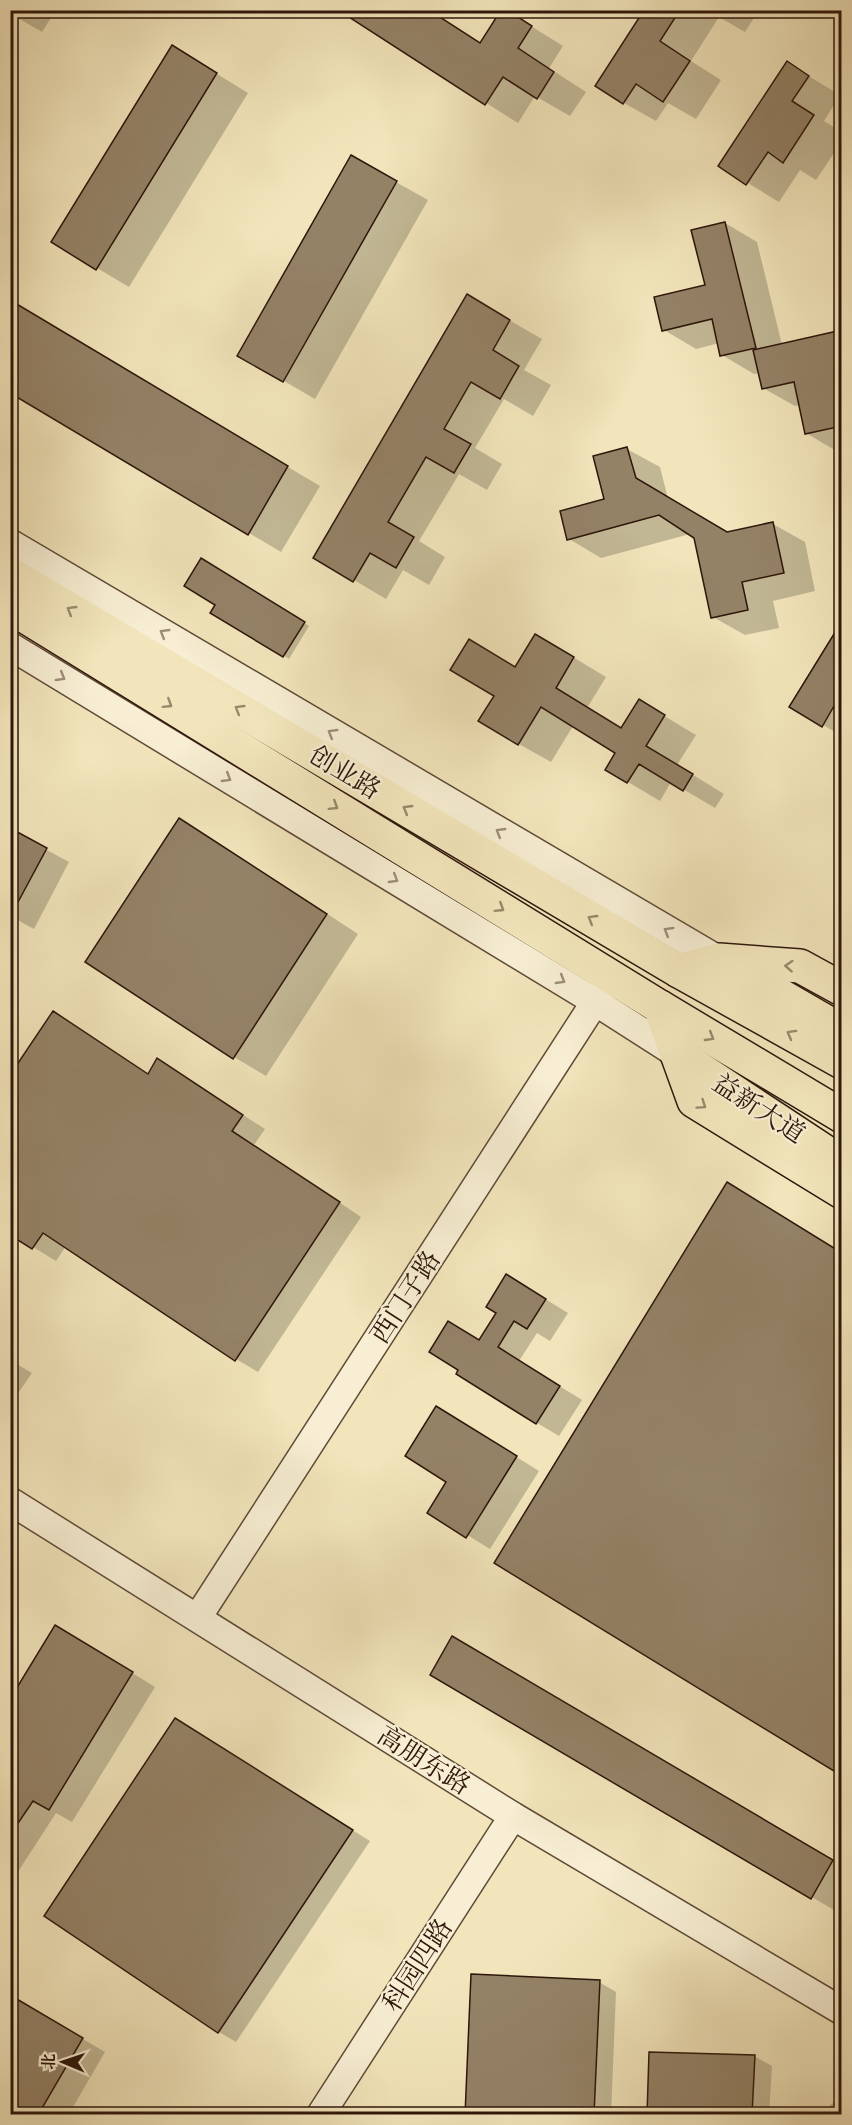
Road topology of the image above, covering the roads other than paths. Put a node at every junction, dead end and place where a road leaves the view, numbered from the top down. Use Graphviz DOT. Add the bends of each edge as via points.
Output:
graph roads {
  1 [pos="10,543"];
  2 [pos="10,574"];
  3 [pos="10,607"];
  4 [pos="10,646"];
  5 [pos="719,960"];
  6 [pos="679,971"];
  7 [pos="603,989"];
  8 [pos="842,989"];
  9 [pos="660,1007"];
  10 [pos="842,1031"];
  11 [pos="677,1054"];
  12 [pos="842,1062"];
  13 [pos="842,1116"];
  14 [pos="842,1163"];
  15 [pos="842,1192"];
  16 [pos="10,1501"];
  17 [pos="198,1617"];
  18 [pos="513,1816"];
  19 [pos="842,2011"];
  20 [pos="321,2115"];
  5 -- 1 [label="street, one-way"];
  6 -- 2 [label="main road, 创业路, one-way"];
  3 -- 7 [label="main road, 创业路, one-way"];
  4 -- 7 [label="street, one-way"];
  5 -- 6 [label="main road"];
  8 -- 5 [label="main road, one-way" via="801,966"];
  5 -- 10 [label="main road"];
  12 -- 6 [label="main road, 创业路, one-way"];
  7 -- 9 [label="main road, 创业路"];
  7 -- 11 [label="street"];
  7 -- 17 [label="street, 西门子路"];
  9 -- 11 [label="main road"];
  9 -- 13 [label="main road, 创业路, one-way"];
  11 -- 14 [label="main road, 益新大道"];
  11 -- 15 [label="main road, one-way" via="694,1101"];
  16 -- 17 [label="street, 高朋东路"];
  17 -- 18 [label="street, 高朋东路"];
  18 -- 19 [label="street, 高朋东路"];
  18 -- 20 [label="street, 科园四路"];
}
